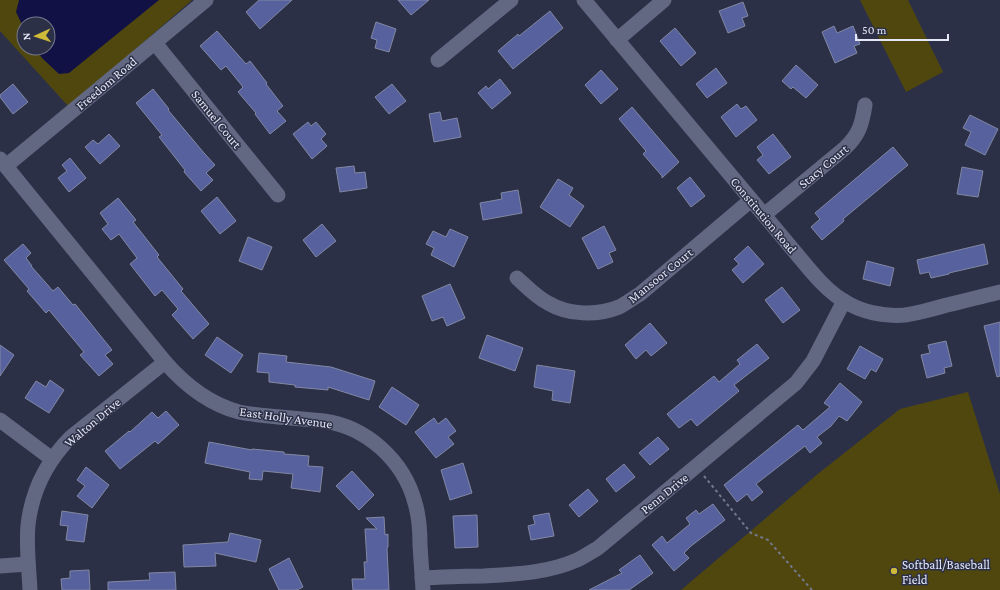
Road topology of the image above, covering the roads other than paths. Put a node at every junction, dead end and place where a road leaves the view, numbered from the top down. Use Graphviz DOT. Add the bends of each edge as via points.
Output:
graph roads {
  1 [pos="206,0"];
  2 [pos="511,0"];
  3 [pos="584,0"];
  4 [pos="664,0"];
  5 [pos="617,40"];
  6 [pos="155,43"];
  7 [pos="438,60"];
  8 [pos="865,105"];
  9 [pos="3,163"];
  10 [pos="278,195"];
  11 [pos="751,200"];
  12 [pos="764,215"];
  13 [pos="517,278"];
  14 [pos="1000,292"];
  15 [pos="844,301"];
  16 [pos="165,362"];
  17 [pos="0,420"];
  18 [pos="52,458"];
  19 [pos="28,564"];
  20 [pos="0,566"];
  21 [pos="423,584"];
  22 [pos="30,590"];
  1 -- 6 [label="street, Freedom Road"];
  2 -- 7 [label="street"];
  3 -- 5 [label="street, Constitution Road"];
  4 -- 5 [label="street"];
  5 -- 11 [label="street, Constitution Road"];
  6 -- 9 [label="street, Freedom Road"];
  6 -- 10 [label="street, Samuel Court"];
  8 -- 12 [label="street, Stacy Court" via="857,135 852,141"];
  9 -- 16 [label="street, East Holly Avenue"];
  11 -- 12 [label="street, Constitution Road"];
  11 -- 13 [label="street, Mansoor Court" via="640,294 609,310 586,312 557,308"];
  12 -- 15 [label="street, Constitution Road" via="823,284"];
  14 -- 15 [label="street, Constitution Road" via="894,316 874,313"];
  15 -- 21 [label="street, Penn Drive" via="813,361 796,383 598,548 576,560 536,572"];
  16 -- 18 [label="street, Walton Drive" via="82,427"];
  16 -- 21 [label="street, East Holly Avenue" via="190,387 225,407 240,412 338,424 361,433 381,448 400,469 413,494 418,517"];
  17 -- 18 [label="street"];
  18 -- 19 [label="street, Walton Drive" via="38,486 30,513"];
  19 -- 20 [label="street"];
  19 -- 22 [label="street, Walton Drive"];
}
